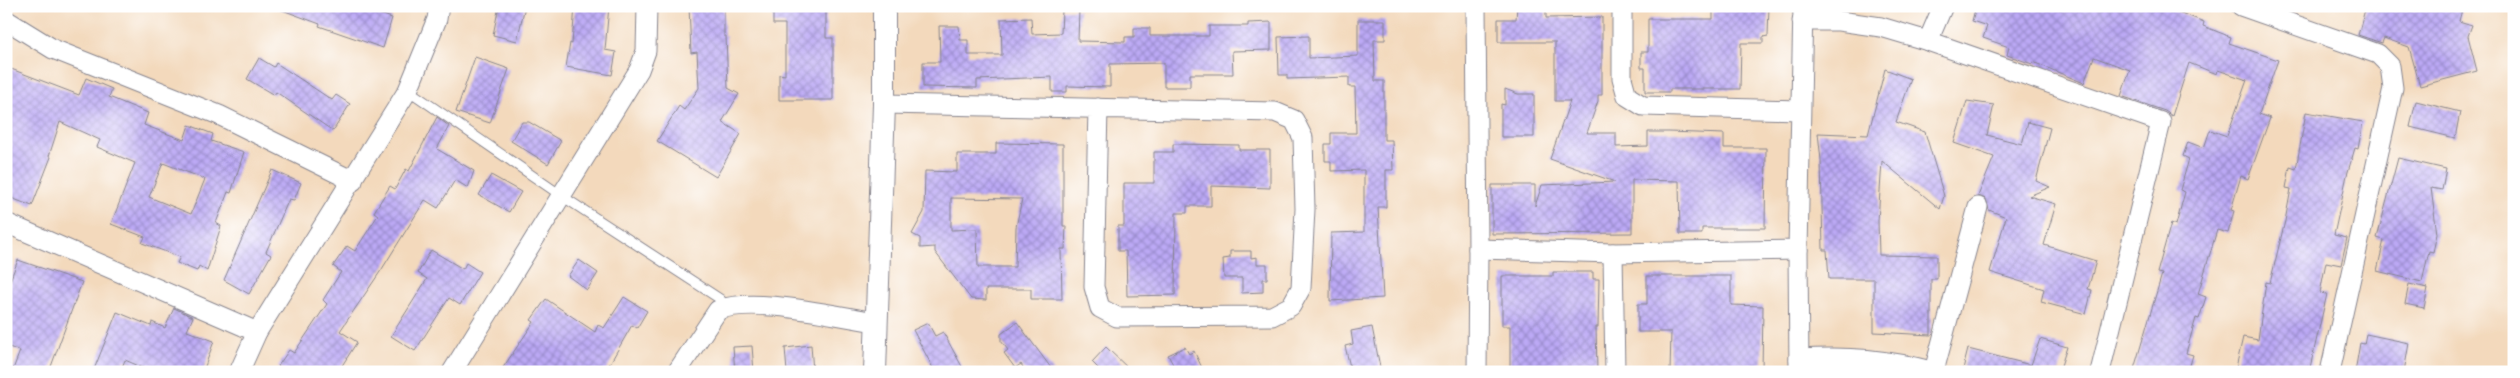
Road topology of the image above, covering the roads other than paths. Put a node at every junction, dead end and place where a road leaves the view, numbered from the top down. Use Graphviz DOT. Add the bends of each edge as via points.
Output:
graph roads {
  1 [pos="440,6"];
  2 [pos="647,6"];
  3 [pos="884,6"];
  4 [pos="1476,6"];
  5 [pos="1622,6"];
  6 [pos="1943,6"];
  7 [pos="2241,6"];
  8 [pos="1802,13"];
  9 [pos="6,20"];
  10 [pos="1928,40"];
  11 [pos="408,90"];
  12 [pos="884,104"];
  13 [pos="1098,108"];
  14 [pos="1800,110"];
  15 [pos="353,181"];
  16 [pos="562,196"];
  17 [pos="1978,207"];
  18 [pos="6,223"];
  19 [pos="1478,249"];
  20 [pos="1798,250"];
  21 [pos="1613,253"];
  22 [pos="726,307"];
  23 [pos="876,322"];
  24 [pos="257,332"];
  25 [pos="1799,366"];
  26 [pos="239,372"];
  27 [pos="452,372"];
  28 [pos="677,372"];
  29 [pos="875,372"];
  30 [pos="1477,372"];
  31 [pos="1615,372"];
  32 [pos="1934,372"];
  33 [pos="2100,372"];
  34 [pos="2330,372"];
  1 -- 11 [label="street"];
  2 -- 16 [label="street" via="646,51 639,70"];
  3 -- 12 [label="street"];
  4 -- 19 [label="street"];
  5 -- 14 [label="street" via="1622,78 1628,96 1642,106"];
  6 -- 10 [label="street"];
  7 -- 34 [label="street" via="2378,54 2390,66 2393,88"];
  8 -- 10 [label="street" via="1881,27"];
  8 -- 14 [label="street"];
  9 -- 15 [label="street" via="53,49 219,115"];
  10 -- 33 [label="street" via="2161,122"];
  11 -- 15 [label="street"];
  11 -- 16 [label="lane"];
  12 -- 13 [label="street"];
  12 -- 23 [label="street"];
  13 -- 13 [label="street" via="1275,112 1294,120 1303,138 1305,209 1301,288 1291,306 1272,316 1117,317 1100,308 1094,288"];
  14 -- 20 [label="street"];
  15 -- 24 [label="street"];
  16 -- 22 [label="lane" via="720,299"];
  16 -- 27 [label="street"];
  17 -- 32 [label="street"];
  18 -- 24 [label="street"];
  19 -- 21 [label="street"];
  19 -- 30 [label="street"];
  20 -- 21 [label="street"];
  20 -- 25 [label="street"];
  21 -- 31 [label="street"];
  22 -- 23 [label="street" via="750,304"];
  22 -- 28 [label="street" via="718,310"];
  23 -- 29 [label="street"];
  24 -- 26 [label="street"];
  25 -- 32 [label="street" via="1844,357 1887,360"];
}
